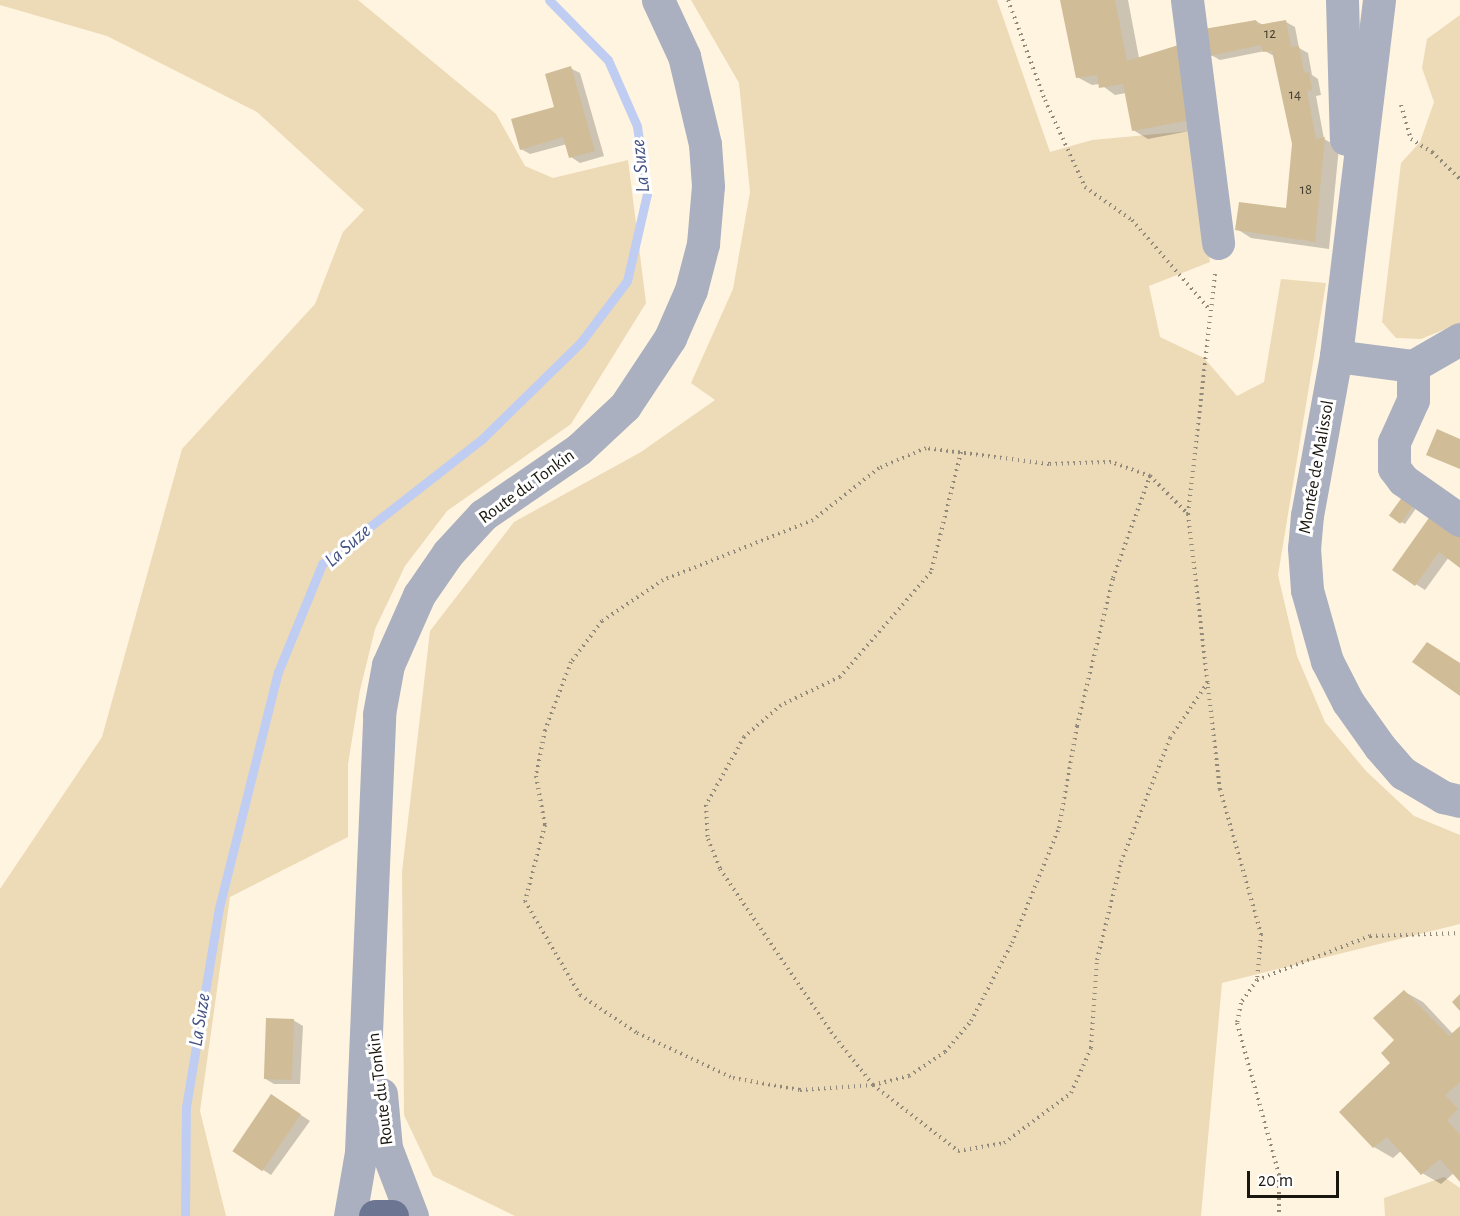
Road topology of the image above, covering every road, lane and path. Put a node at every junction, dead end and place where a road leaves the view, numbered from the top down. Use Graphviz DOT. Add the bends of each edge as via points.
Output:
graph roads {
  1 [pos="658,0"];
  2 [pos="1008,0"];
  3 [pos="1187,0"];
  4 [pos="1342,0"];
  5 [pos="1379,0"];
  6 [pos="1402,94"];
  7 [pos="1460,179"];
  8 [pos="1350,215"];
  9 [pos="1218,243"];
  10 [pos="1210,310"];
  11 [pos="1460,339"];
  12 [pos="1336,356"];
  13 [pos="1413,366"];
  14 [pos="961,452"];
  15 [pos="1150,476"];
  16 [pos="1188,514"];
  17 [pos="1460,519"];
  18 [pos="1208,682"];
  19 [pos="1460,801"];
  20 [pos="1460,933"];
  21 [pos="1257,980"];
  22 [pos="370,994"];
  23 [pos="873,1085"];
  24 [pos="350,1216"];
  25 [pos="375,1216"];
  26 [pos="392,1216"];
  27 [pos="412,1216"];
  28 [pos="1279,1216"];
  1 -- 22 [label="street, Route du Tonkin" via="684,57 705,144 708,186 703,244 691,290 670,338 625,406 579,448 483,515 448,553 401,630 388,664 379,714"];
  2 -- 10 [label="path" via="1045,100 1084,187 1132,220"];
  3 -- 9 [label="street"];
  4 -- 8 [label="street, Montée de Malissol"];
  5 -- 8 [label="street, Montée de Malissol"];
  6 -- 7 [label="path" via="1404,123 1411,139 1432,152"];
  8 -- 12 [label="street, Montée de Malissol"];
  9 -- 10 [label="path"];
  10 -- 16 [label="path"];
  11 -- 13 [label="street"];
  12 -- 13 [label="street"];
  12 -- 19 [label="street, Montée de Malissol" via="1304,548 1314,624 1348,702 1380,747 1403,773 1443,797"];
  13 -- 17 [label="street" via="1413,400 1394,442 1394,468 1403,480"];
  14 -- 15 [label="path" via="1049,464 1111,462"];
  14 -- 23 [label="path" via="931,572 840,677 781,705 744,737 706,805 708,839 720,869 831,1032"];
  14 -- 23 [label="path" via="927,448 879,468 813,520 663,580 602,621 571,662 545,730 536,776 545,825 525,902 580,995 637,1033 733,1078 800,1090"];
  15 -- 16 [label="path"];
  15 -- 23 [label="path" via="1113,578 1077,726 1059,828 1012,943 971,1021 945,1052 909,1076"];
  16 -- 18 [label="path"];
  18 -- 21 [label="path" via="1220,789 1261,934"];
  18 -- 23 [label="path" via="1170,738 1121,862 1097,960 1091,1048 1071,1093 1004,1143 958,1151"];
  20 -- 21 [label="path" via="1370,936"];
  21 -- 28 [label="path" via="1242,1003 1237,1023 1279,1174"];
  22 -- 24 [label="street, Route du Tonkin" via="361,1152"];
  22 -- 27 [label="street, Route du Tonkin" via="386,1148"];
  25 -- 26 [label="main road"];
}
